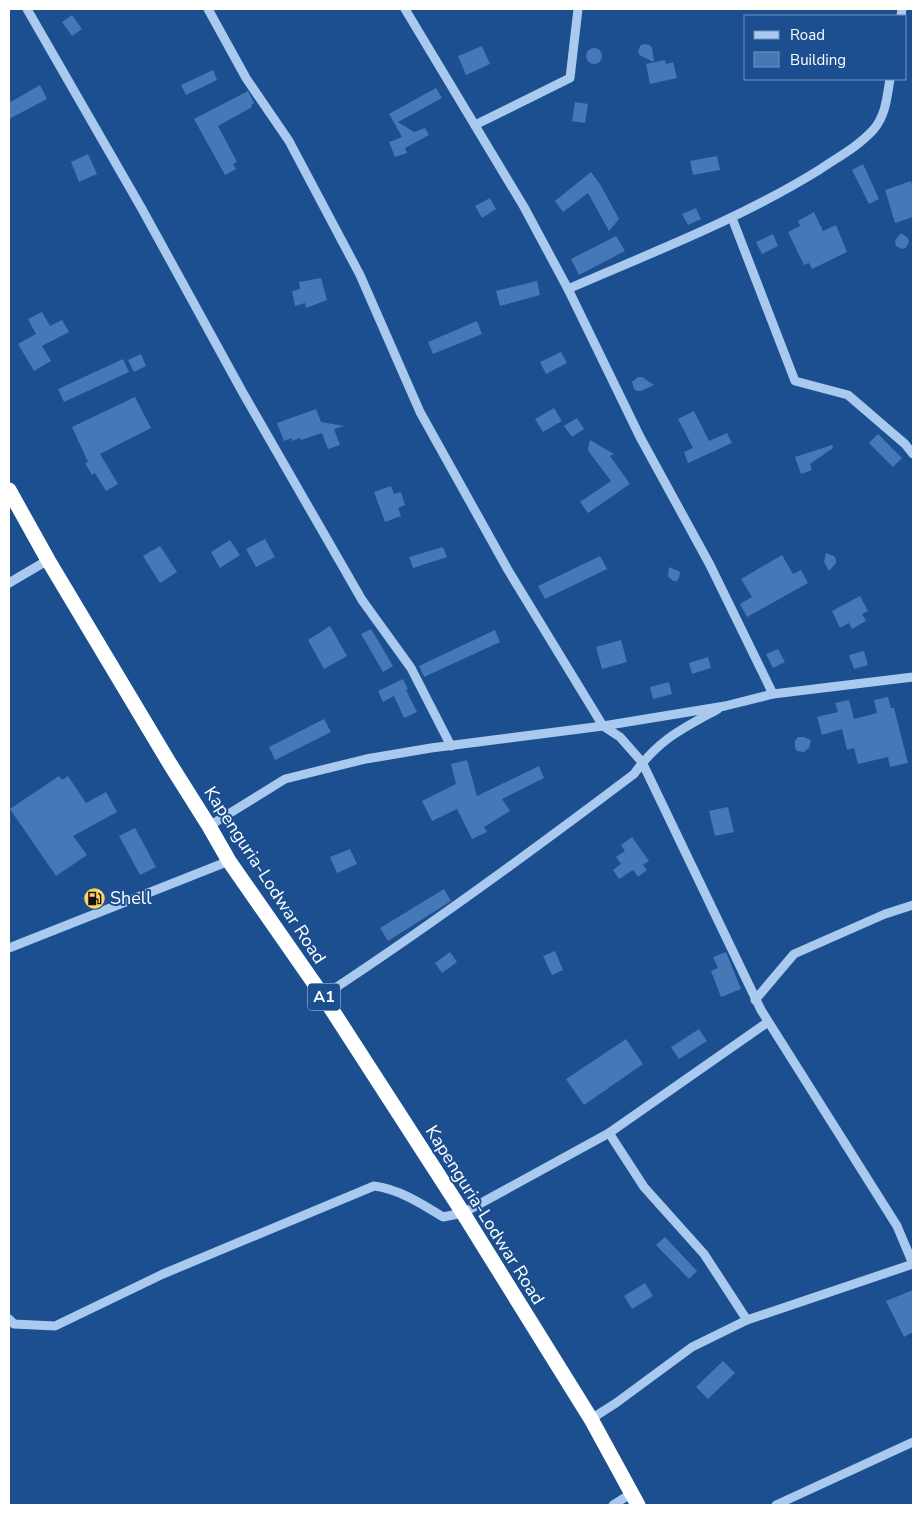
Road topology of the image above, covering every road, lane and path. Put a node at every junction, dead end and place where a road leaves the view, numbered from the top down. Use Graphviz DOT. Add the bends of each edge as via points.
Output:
graph roads {
  1 [pos="27,9"];
  2 [pos="208,9"];
  3 [pos="405,9"];
  4 [pos="578,9"];
  5 [pos="890,80"];
  6 [pos="475,125"];
  7 [pos="732,218"];
  8 [pos="568,289"];
  9 [pos="913,454"];
  10 [pos="9,490"];
  11 [pos="48,560"];
  12 [pos="9,584"];
  13 [pos="913,677"];
  14 [pos="773,694"];
  15 [pos="725,706"];
  16 [pos="604,726"];
  17 [pos="451,746"];
  18 [pos="642,762"];
  19 [pos="210,826"];
  20 [pos="229,861"];
  21 [pos="913,905"];
  22 [pos="9,948"];
  23 [pos="323,996"];
  24 [pos="755,1000"];
  25 [pos="768,1022"];
  26 [pos="609,1133"];
  27 [pos="463,1213"];
  28 [pos="913,1264"];
  29 [pos="9,1319"];
  30 [pos="747,1320"];
  31 [pos="591,1418"];
  32 [pos="913,1442"];
  33 [pos="635,1499"];
  34 [pos="613,1505"];
  35 [pos="776,1505"];
  1 -- 17 [label="street" via="362,600 411,668"];
  2 -- 16 [label="street" via="246,78 289,141 360,275 420,412 508,570"];
  3 -- 6 [label="street"];
  4 -- 6 [label="street" via="570,78"];
  5 -- 7 [label="street" via="883,116 861,142 804,179"];
  6 -- 8 [label="street"];
  7 -- 8 [label="street"];
  7 -- 9 [label="street" via="794,381 848,395"];
  8 -- 14 [label="street" via="640,437 710,565"];
  10 -- 11 [label="highway, Kapenguria-Lodwar Road / A1"];
  11 -- 12 [label="street"];
  11 -- 19 [label="highway, Kapenguria-Lodwar Road / A1"];
  13 -- 14 [label="street"];
  14 -- 15 [label="street"];
  15 -- 16 [label="street"];
  15 -- 18 [label="street" via="672,735"];
  16 -- 17 [label="street"];
  16 -- 18 [label="street"];
  17 -- 19 [label="street" via="366,759 285,778"];
  18 -- 23 [label="street" via="634,774 510,868"];
  18 -- 24 [label="street"];
  19 -- 20 [label="highway, Kapenguria-Lodwar Road / A1"];
  20 -- 22 [label="street"];
  20 -- 23 [label="highway, Kapenguria-Lodwar Road / A1"];
  21 -- 24 [label="street" via="794,954"];
  23 -- 27 [label="highway, Kapenguria-Lodwar Road / A1"];
  24 -- 25 [label="street"];
  25 -- 26 [label="street"];
  25 -- 28 [label="street" via="896,1226"];
  26 -- 27 [label="street"];
  26 -- 30 [label="street" via="644,1187 704,1254"];
  27 -- 29 [label="street" via="444,1217 388,1188 374,1186 164,1274 55,1326 14,1324"];
  27 -- 31 [label="highway, Kapenguria-Lodwar Road / A1"];
  28 -- 30 [label="street"];
  30 -- 31 [label="street" via="692,1347 616,1404"];
  31 -- 33 [label="highway, Kapenguria-Lodwar Road / A1"];
  32 -- 35 [label="street"];
  33 -- 34 [label="street"];
}
